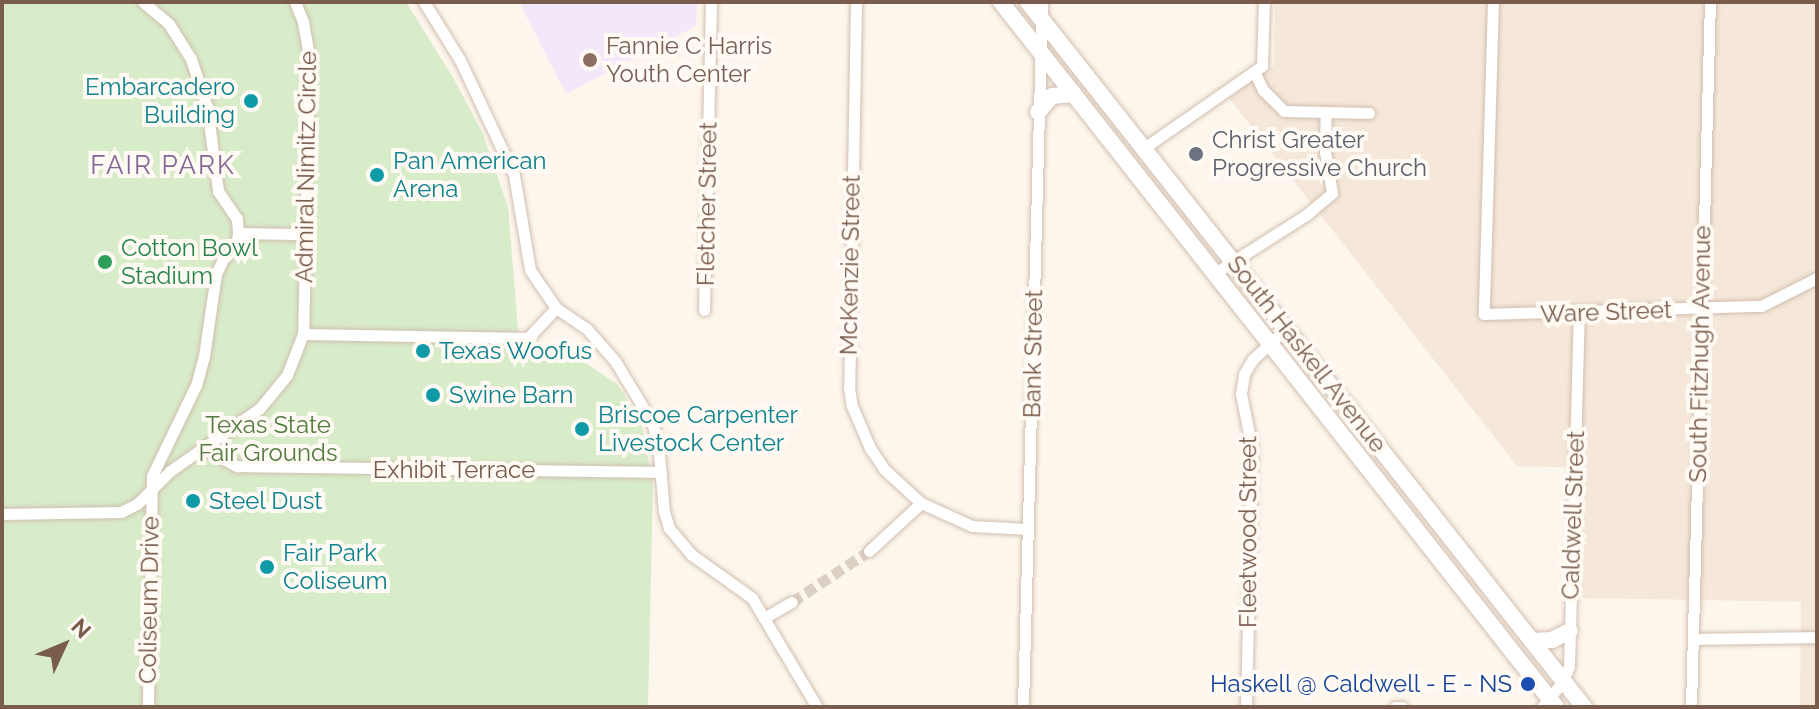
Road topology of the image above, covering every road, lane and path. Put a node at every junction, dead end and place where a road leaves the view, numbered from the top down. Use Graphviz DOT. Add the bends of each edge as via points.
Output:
graph roads {
  1 [pos="143,2"];
  2 [pos="295,2"];
  3 [pos="424,2"];
  4 [pos="711,2"];
  5 [pos="856,2"];
  6 [pos="1001,2"];
  7 [pos="1028,2"];
  8 [pos="1042,2"];
  9 [pos="1264,2"];
  10 [pos="1493,2"];
  11 [pos="1710,2"];
  12 [pos="1042,19"];
  13 [pos="1041,52"];
  14 [pos="1255,73"];
  15 [pos="1074,94"];
  16 [pos="1038,112"];
  17 [pos="1326,112"];
  18 [pos="1369,113"];
  19 [pos="1144,148"];
  20 [pos="238,233"];
  21 [pos="305,234"];
  22 [pos="1234,260"];
  23 [pos="1215,273"];
  24 [pos="1817,278"];
  25 [pos="556,308"];
  26 [pos="1701,308"];
  27 [pos="704,310"];
  28 [pos="1579,314"];
  29 [pos="1287,328"];
  30 [pos="303,334"];
  31 [pos="1269,342"];
  32 [pos="204,448"];
  33 [pos="661,472"];
  34 [pos="151,492"];
  35 [pos="921,503"];
  36 [pos="2,514"];
  37 [pos="1028,529"];
  38 [pos="869,551"];
  39 [pos="792,602"];
  40 [pos="764,618"];
  41 [pos="1570,631"];
  42 [pos="1817,637"];
  43 [pos="1693,639"];
  44 [pos="1532,641"];
  45 [pos="1563,681"];
  46 [pos="1549,704"];
  47 [pos="148,707"];
  48 [pos="817,707"];
  49 [pos="1023,707"];
  50 [pos="1246,707"];
  51 [pos="1395,707"];
  52 [pos="1402,707"];
  53 [pos="1584,707"];
  54 [pos="1691,707"];
  1 -- 20 [label="street" via="169,24 191,59 207,107 218,191 237,219"];
  2 -- 21 [label="street, Admiral Nimitz Circle" via="309,57"];
  3 -- 25 [label="street" via="499,140 520,201 530,270"];
  4 -- 27 [label="street, Fletcher Street"];
  5 -- 35 [label="street, McKenzie Street" via="849,388 870,448 884,469"];
  6 -- 13 [label="main road, South Haskell Avenue"];
  7 -- 12 [label="main road, South Haskell Avenue"];
  8 -- 12 [label="street, Bank Street"];
  9 -- 14 [label="street" via="1262,66"];
  10 -- 28 [label="street, Ware Street" via="1484,314"];
  11 -- 26 [label="street, South Fitzhugh Avenue"];
  12 -- 13 [label="street, Bank Street"];
  12 -- 19 [label="main road, South Haskell Avenue"];
  13 -- 15 [label="main road, South Haskell Avenue"];
  13 -- 16 [label="street, Bank Street"];
  14 -- 17 [label="street" via="1284,111"];
  14 -- 19 [label="street"];
  15 -- 16 [label="main road" via="1052,96"];
  15 -- 23 [label="main road, South Haskell Avenue"];
  16 -- 37 [label="street, Bank Street"];
  17 -- 18 [label="street"];
  17 -- 22 [label="street" via="1332,193"];
  19 -- 22 [label="main road, South Haskell Avenue"];
  20 -- 21 [label="street"];
  20 -- 34 [label="street, Coliseum Drive" via="236,247 216,274 196,385 157,460"];
  21 -- 30 [label="street, Admiral Nimitz Circle"];
  22 -- 23 [label="street"];
  22 -- 29 [label="main road, South Haskell Avenue"];
  23 -- 31 [label="main road, South Haskell Avenue"];
  24 -- 26 [label="street, Ware Street" via="1761,306"];
  25 -- 30 [label="street" via="528,338"];
  25 -- 33 [label="street" via="587,329 635,390 652,422"];
  26 -- 28 [label="street, Ware Street"];
  26 -- 43 [label="street, South Fitzhugh Avenue"];
  28 -- 41 [label="street, Caldwell Street"];
  29 -- 31 [label="street, Fleetwood Street"];
  29 -- 44 [label="main road, South Haskell Avenue"];
  30 -- 32 [label="street" via="287,375 260,408"];
  31 -- 46 [label="main road, South Haskell Avenue"];
  31 -- 50 [label="street, Fleetwood Street" via="1244,374 1241,394 1252,448"];
  32 -- 33 [label="street, Exhibit Terrace" via="237,466"];
  32 -- 34 [label="street" via="170,471"];
  33 -- 40 [label="street" via="669,528 692,555 752,598"];
  34 -- 36 [label="street" via="121,512"];
  34 -- 47 [label="street, Coliseum Drive"];
  35 -- 37 [label="street, McKenzie Street" via="972,526"];
  35 -- 38 [label="street"];
  37 -- 49 [label="street, Bank Street"];
  39 -- 40 [label="street"];
  40 -- 48 [label="street"];
  41 -- 44 [label="main road" via="1552,640"];
  41 -- 45 [label="street, Caldwell Street"];
  42 -- 43 [label="street"];
  43 -- 54 [label="street, South Fitzhugh Avenue"];
  44 -- 45 [label="main road, South Haskell Avenue"];
  45 -- 46 [label="street, Caldwell Street"];
  45 -- 53 [label="main road, South Haskell Avenue"];
  51 -- 52 [label="street"];
}
